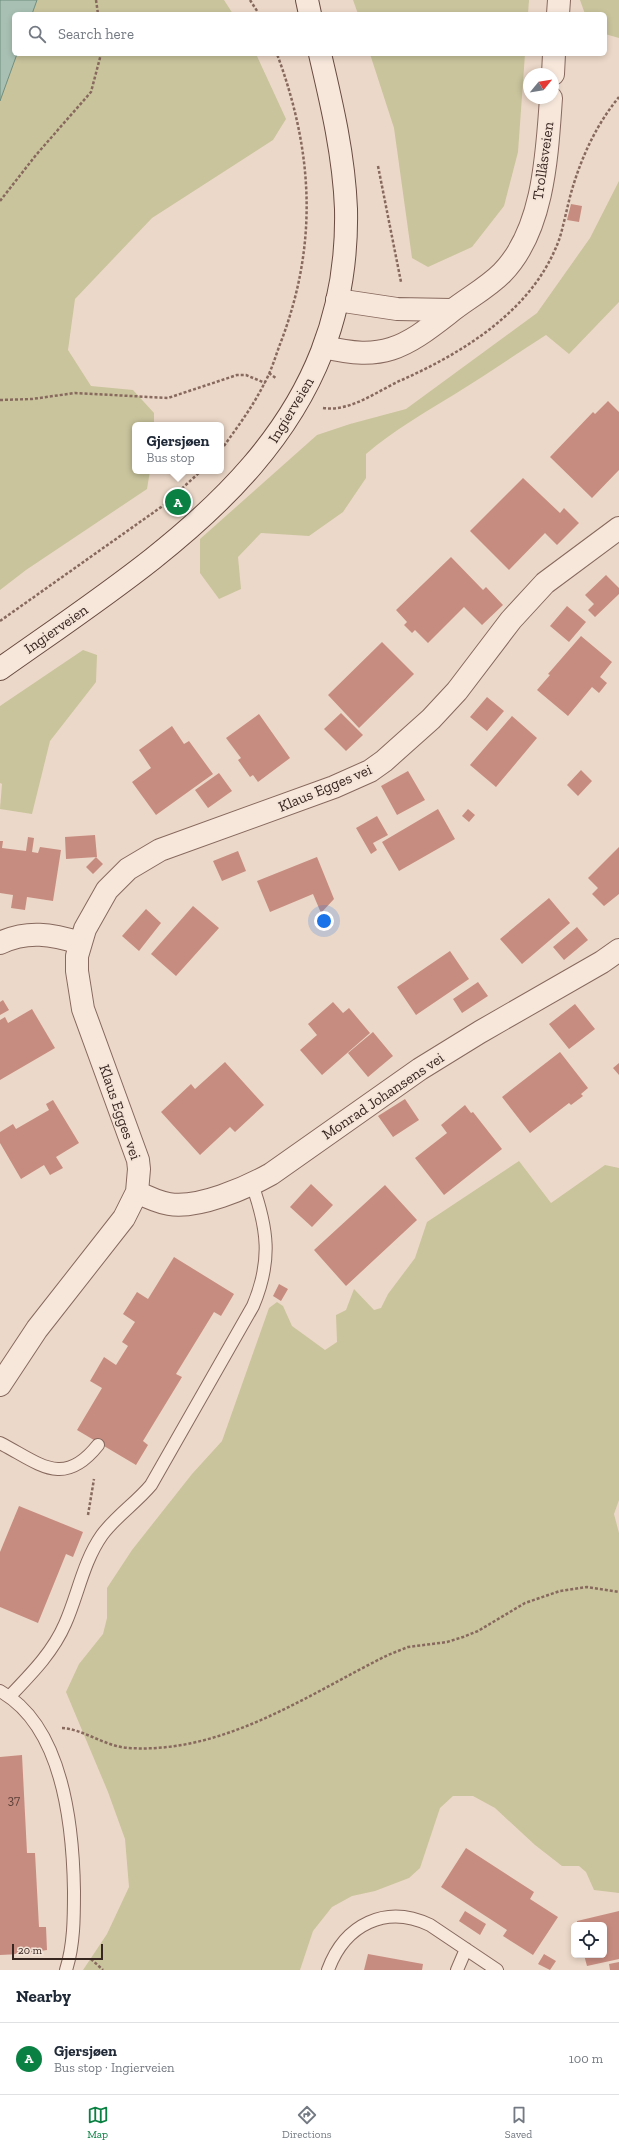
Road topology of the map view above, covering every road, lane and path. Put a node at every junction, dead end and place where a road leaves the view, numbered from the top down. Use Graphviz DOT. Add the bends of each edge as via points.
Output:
graph roads {
  1 [pos="96,0"];
  2 [pos="250,0"];
  3 [pos="307,0"];
  4 [pos="559,0"];
  5 [pos="98,12"];
  6 [pos="258,12"];
  7 [pos="310,12"];
  8 [pos="558,12"];
  9 [pos="100,56"];
  10 [pos="278,56"];
  11 [pos="320,56"];
  12 [pos="554,56"];
  13 [pos="553,68"];
  14 [pos="550,104"];
  15 [pos="378,166"];
  16 [pos="0,201"];
  17 [pos="401,282"];
  18 [pos="337,300"];
  19 [pos="452,310"];
  20 [pos="324,347"];
  21 [pos="265,383"];
  22 [pos="0,400"];
  23 [pos="224,446"];
  24 [pos="198,474"];
  25 [pos="619,528"];
  26 [pos="0,621"];
  27 [pos="0,669"];
  28 [pos="0,943"];
  29 [pos="80,943"];
  30 [pos="619,950"];
  31 [pos="252,1184"];
  32 [pos="136,1192"];
  33 [pos="0,1385"];
  34 [pos="0,1443"];
  35 [pos="98,1445"];
  36 [pos="88,1456"];
  37 [pos="96,1546"];
  38 [pos="619,1592"];
  39 [pos="5,1694"];
  40 [pos="40,1733"];
  41 [pos="466,1949"];
  42 [pos="66,1970"];
  43 [pos="328,1970"];
  44 [pos="457,1970"];
  45 [pos="496,1970"];
  1 -- 5 [label="path"];
  2 -- 6 [label="path"];
  3 -- 7 [label="street"];
  4 -- 8 [label="street"];
  9 -- 16 [label="path" via="90,92"];
  10 -- 21 [label="path" via="286,78 305,159 308,208 301,276 289,321"];
  11 -- 18 [label="street, Ingierveien" via="338,134 343,172 345,234"];
  12 -- 13 [label="street"];
  14 -- 19 [label="street, Trollåsveien" via="541,187 521,246 491,283"];
  15 -- 17 [label="path"];
  18 -- 19 [label="street" via="398,309"];
  18 -- 20 [label="street, Ingierveien"];
  19 -- 20 [label="street, Trollåsveien" via="419,337 393,350 347,352"];
  20 -- 27 [label="street, Ingierveien" via="312,376 272,443 212,508 137,572"];
  21 -- 22 [label="path" via="237,374 168,398 75,393"];
  21 -- 23 [label="path"];
  24 -- 26 [label="path" via="164,505"];
  25 -- 29 [label="street, Klaus Egges vei" via="545,583 511,620 456,691 431,719 393,754 370,771 334,787 175,844 141,860 107,890 90,916"];
  28 -- 29 [label="street" via="19,936 47,934"];
  29 -- 32 [label="street, Klaus Egges vei" via="77,971 83,1009 134,1146 139,1169"];
  30 -- 31 [label="street, Monrad Johansens vei" via="420,1070 271,1174"];
  31 -- 32 [label="street, Monrad Johansens vei" via="189,1204 169,1204"];
  31 -- 37 [label="lane" via="263,1216 267,1247 264,1276 253,1306 151,1485 115,1520"];
  32 -- 33 [label="street, Klaus Egges vei" via="117,1229 37,1328"];
  34 -- 36 [label="lane" via="54,1470 68,1469"];
  35 -- 36 [label="lane"];
  36 -- 37 [label="path" via="95,1470 87,1529 89,1538"];
  37 -- 39 [label="lane" via="58,1638 40,1663"];
  38 -- 40 [label="path" via="587,1587 560,1591 525,1603 478,1631 447,1642 408,1647 388,1655 271,1716 203,1742 128,1748 112,1746 65,1728"];
  39 -- 40 [label="lane" via="20,1705"];
  40 -- 42 [label="lane" via="54,1762 60,1782 67,1809 72,1850 74,1911"];
  41 -- 43 [label="lane" via="425,1923 395,1916 371,1922 351,1934 336,1953"];
  41 -- 44 [label="lane"];
  41 -- 45 [label="lane"];
}
